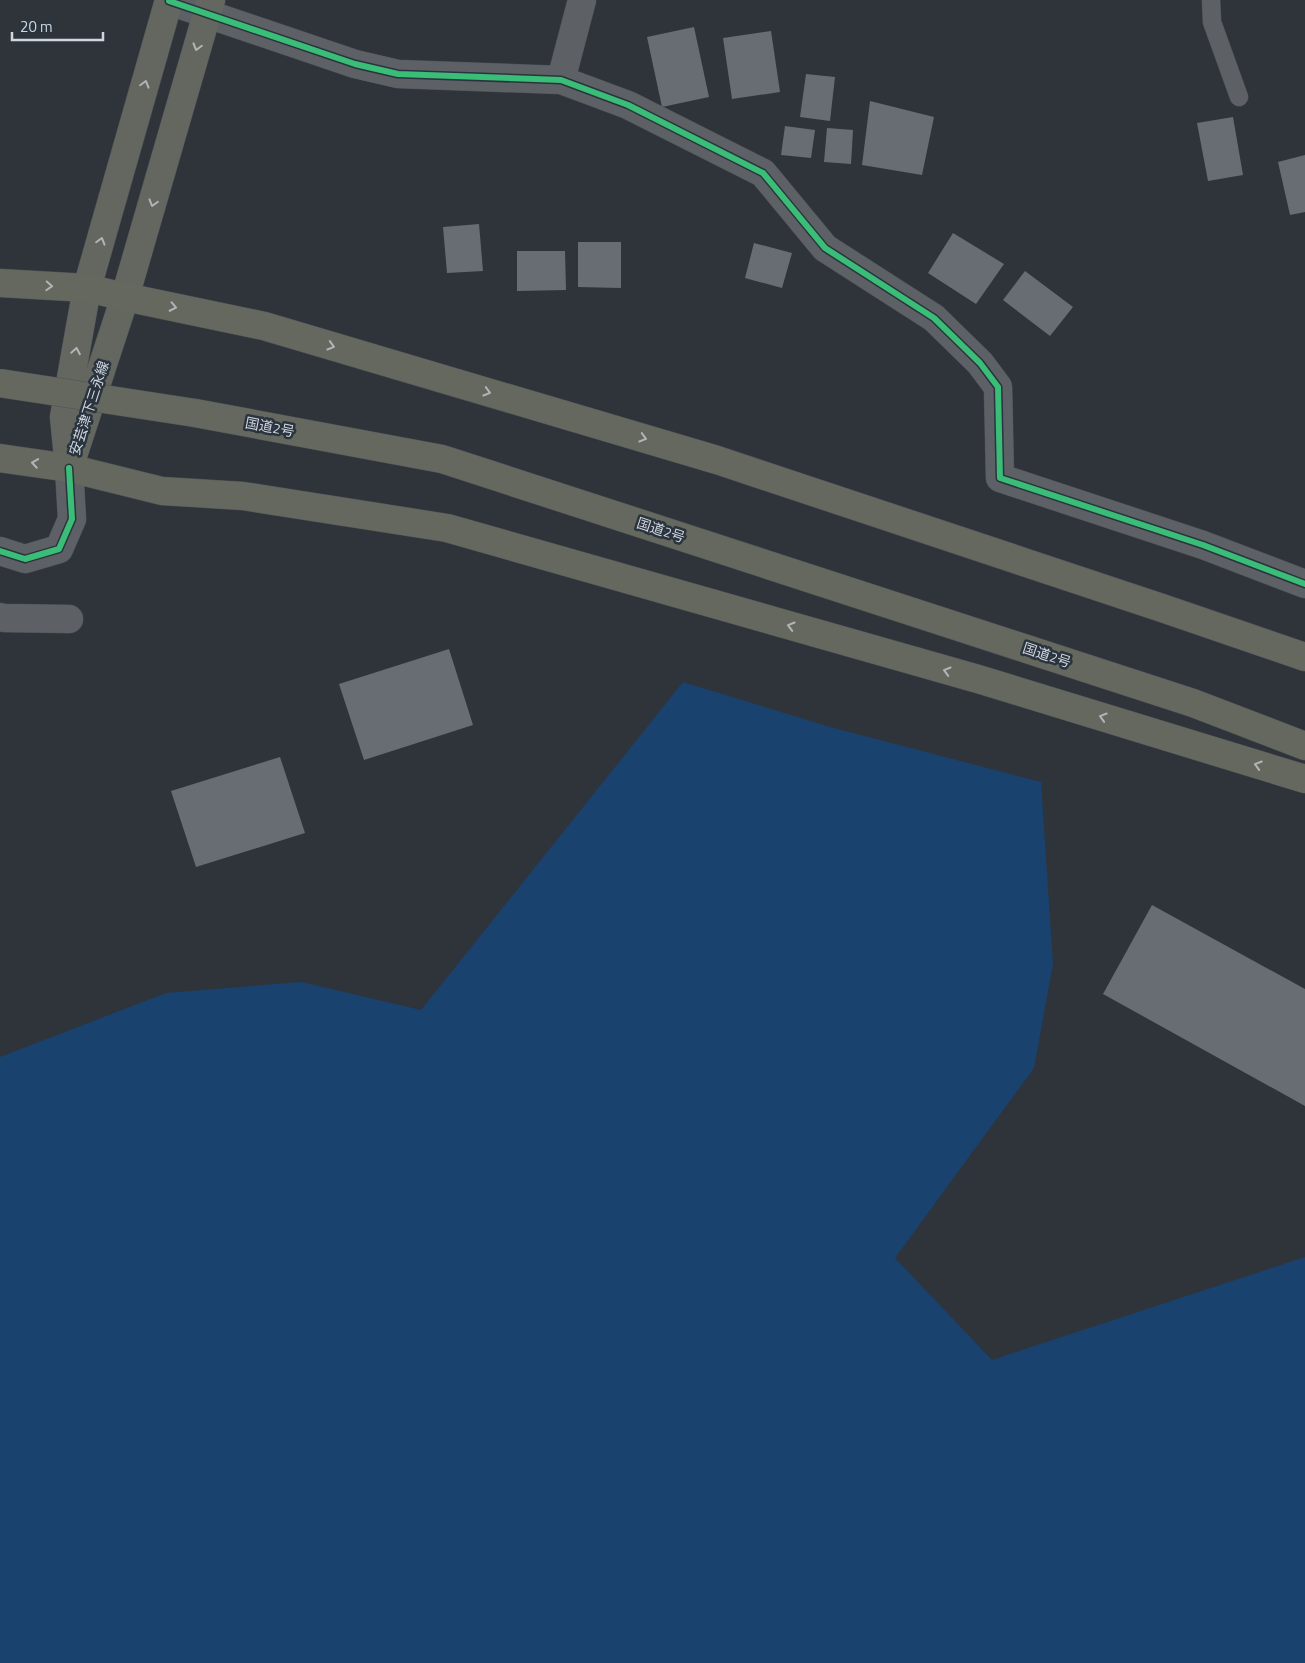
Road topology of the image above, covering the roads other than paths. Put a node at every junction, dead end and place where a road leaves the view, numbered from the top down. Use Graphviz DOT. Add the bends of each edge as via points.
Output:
graph roads {
  1 [pos="582,0"];
  2 [pos="1211,0"];
  3 [pos="169,1"];
  4 [pos="209,7"];
  5 [pos="561,80"];
  6 [pos="1239,97"];
  7 [pos="0,283"];
  8 [pos="88,288"];
  9 [pos="126,297"];
  10 [pos="0,383"];
  11 [pos="0,458"];
  12 [pos="69,468"];
  13 [pos="0,551"];
  14 [pos="1305,584"];
  15 [pos="0,617"];
  16 [pos="69,619"];
  17 [pos="1305,657"];
  18 [pos="1305,746"];
  19 [pos="1305,779"];
  1 -- 5 [label="street"];
  2 -- 6 [label="lane" via="1212,22"];
  3 -- 4 [label="street"];
  8 -- 3 [label="main road, 安芸津下三永線, one-way"];
  4 -- 5 [label="street" via="355,64 398,74"];
  4 -- 9 [label="main road, 安芸津下三永線, one-way"];
  5 -- 14 [label="street" via="628,105 763,173 825,248 934,318 980,363 998,387 1000,478 1203,545"];
  7 -- 8 [label="highway, one-way"];
  8 -- 9 [label="highway"];
  12 -- 8 [label="main road, 安芸津下三永線, one-way" via="64,417"];
  9 -- 12 [label="main road, 安芸津下三永線"];
  9 -- 17 [label="highway, one-way" via="264,326 717,460"];
  10 -- 18 [label="highway, 国道2号, bridge" via="196,413 442,459 1184,700"];
  12 -- 11 [label="highway, one-way"];
  12 -- 13 [label="street" via="72,519 59,549 25,559"];
  19 -- 12 [label="highway, one-way" via="978,679 447,528 243,496 162,491"];
  15 -- 16 [label="street"];
}
